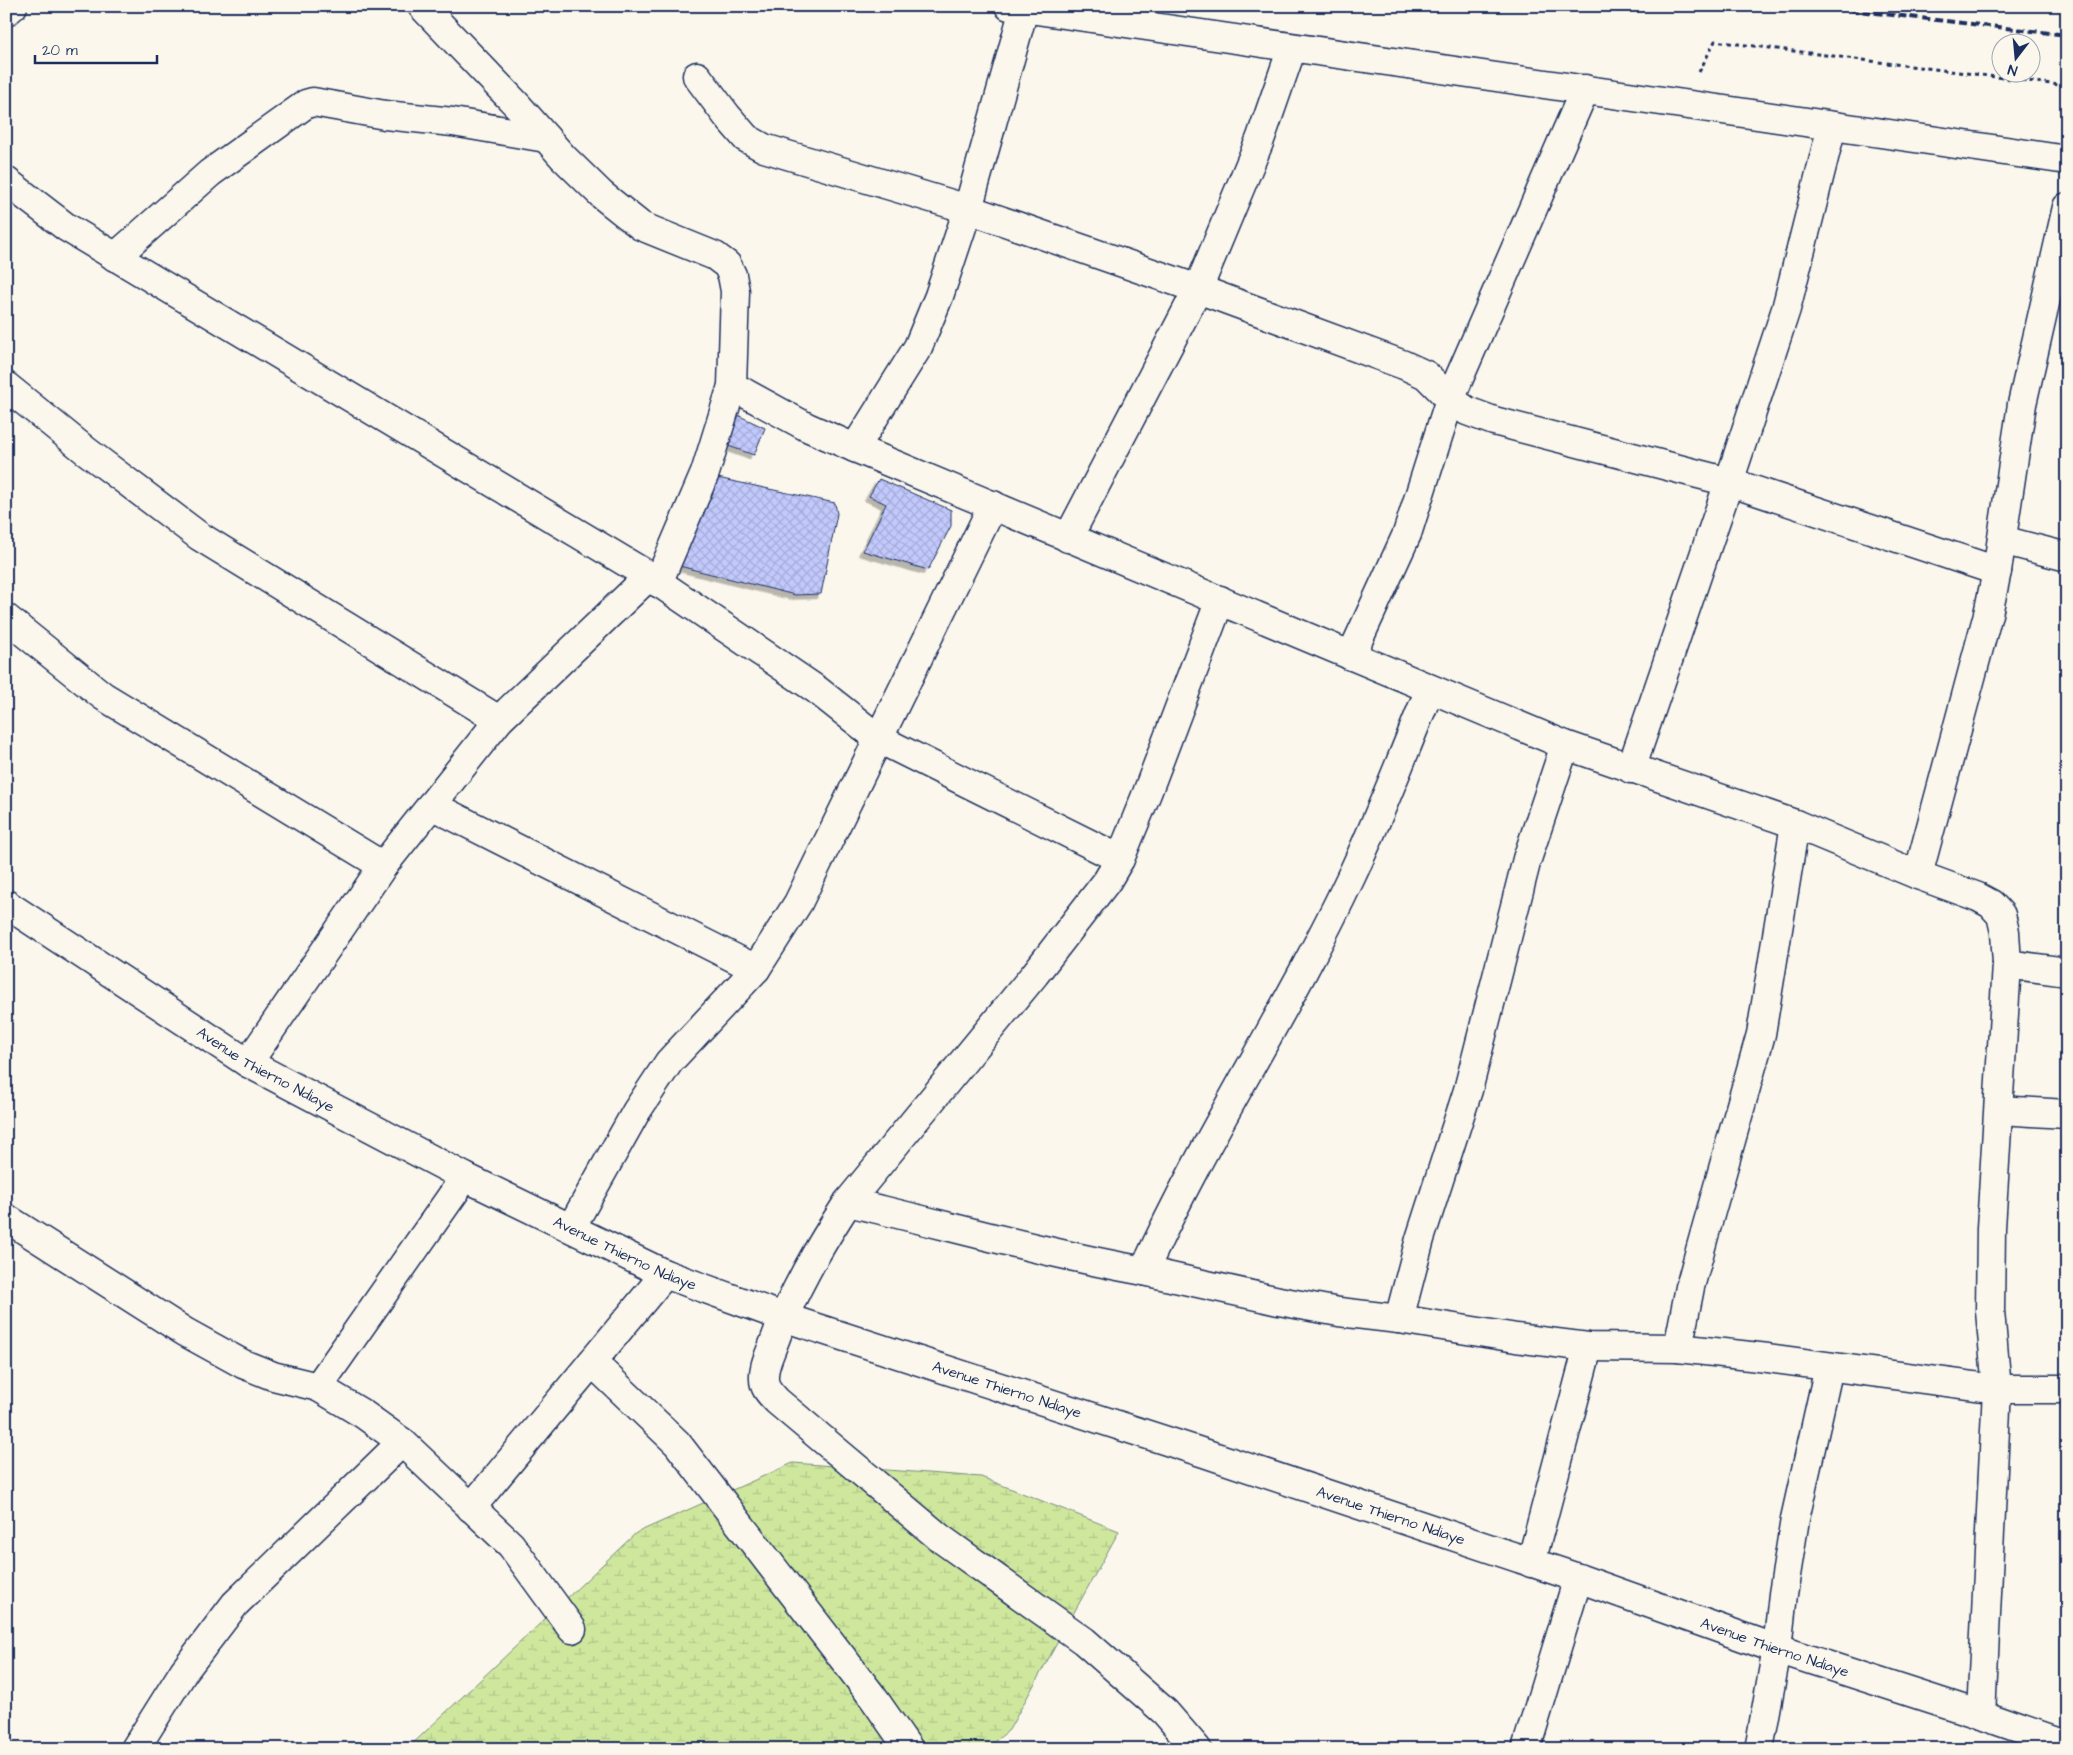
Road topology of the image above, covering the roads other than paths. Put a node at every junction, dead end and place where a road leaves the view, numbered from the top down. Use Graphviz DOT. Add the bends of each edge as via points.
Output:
graph roads {
  1 [pos="13,6"];
  2 [pos="422,6"];
  3 [pos="1016,7"];
  4 [pos="6,12"];
  5 [pos="1292,48"];
  6 [pos="697,76"];
  7 [pos="1585,89"];
  8 [pos="1832,126"];
  9 [pos="546,138"];
  10 [pos="2067,160"];
  11 [pos="6,181"];
  12 [pos="2067,207"];
  13 [pos="968,209"];
  14 [pos="115,257"];
  15 [pos="1198,289"];
  16 [pos="6,386"];
  17 [pos="732,386"];
  18 [pos="1450,399"];
  19 [pos="855,448"];
  20 [pos="1729,482"];
  21 [pos="992,505"];
  22 [pos="1068,538"];
  23 [pos="2002,540"];
  24 [pos="2067,557"];
  25 [pos="1997,571"];
  26 [pos="653,579"];
  27 [pos="1220,600"];
  28 [pos="6,618"];
  29 [pos="1351,656"];
  30 [pos="1430,689"];
  31 [pos="499,720"];
  32 [pos="879,740"];
  33 [pos="1565,746"];
  34 [pos="1631,769"];
  35 [pos="432,805"];
  36 [pos="1795,824"];
  37 [pos="1120,859"];
  38 [pos="383,866"];
  39 [pos="1918,875"];
  40 [pos="6,904"];
  41 [pos="2008,964"];
  42 [pos="756,969"];
  43 [pos="2067,972"];
  44 [pos="248,1063"];
  45 [pos="1998,1110"];
  46 [pos="2067,1114"];
  47 [pos="465,1177"];
  48 [pos="848,1202"];
  49 [pos="6,1218"];
  50 [pos="571,1228"];
  51 [pos="1144,1271"];
  52 [pos="665,1274"];
  53 [pos="783,1317"];
  54 [pos="1399,1318"];
  55 [pos="1588,1347"];
  56 [pos="1678,1348"];
  57 [pos="592,1362"];
  58 [pos="1829,1367"];
  59 [pos="318,1387"];
  60 [pos="1997,1389"];
  61 [pos="2067,1389"];
  62 [pos="402,1442"];
  63 [pos="472,1508"];
  64 [pos="1531,1563"];
  65 [pos="1578,1578"];
  66 [pos="572,1629"];
  67 [pos="1777,1649"];
  68 [pos="1981,1715"];
  69 [pos="2022,1739"];
  70 [pos="2067,1745"];
  71 [pos="135,1749"];
  72 [pos="909,1749"];
  73 [pos="1197,1749"];
  74 [pos="1526,1749"];
  75 [pos="1759,1749"];
  1 -- 4 [label="street"];
  2 -- 9 [label="street"];
  3 -- 5 [label="street"];
  3 -- 13 [label="street"];
  5 -- 7 [label="street"];
  5 -- 15 [label="street" via="1260,140"];
  6 -- 13 [label="street" via="746,138 764,148"];
  7 -- 8 [label="street"];
  7 -- 18 [label="street"];
  8 -- 10 [label="street"];
  8 -- 20 [label="street" via="1786,309"];
  9 -- 14 [label="street" via="313,102 210,173"];
  9 -- 17 [label="street" via="602,195 641,226 727,264 734,290"];
  11 -- 14 [label="street" via="66,227"];
  12 -- 23 [label="street" via="2022,404"];
  13 -- 15 [label="street"];
  13 -- 19 [label="street" via="918,347"];
  14 -- 26 [label="street"];
  15 -- 18 [label="street" via="1404,365 1426,375"];
  15 -- 22 [label="street"];
  16 -- 31 [label="street" via="199,536"];
  17 -- 19 [label="street"];
  17 -- 26 [label="street" via="705,473"];
  18 -- 20 [label="street" via="1467,411 1494,421"];
  18 -- 29 [label="street" via="1407,534"];
  19 -- 21 [label="street"];
  20 -- 25 [label="street"];
  20 -- 34 [label="street"];
  21 -- 22 [label="street"];
  21 -- 32 [label="street"];
  22 -- 27 [label="street"];
  23 -- 24 [label="street"];
  23 -- 25 [label="street"];
  25 -- 39 [label="street"];
  26 -- 31 [label="street"];
  26 -- 32 [label="street" via="816,690"];
  27 -- 29 [label="street"];
  27 -- 37 [label="street"];
  28 -- 38 [label="street" via="103,696"];
  29 -- 30 [label="street"];
  30 -- 33 [label="street"];
  30 -- 51 [label="street" via="1351,877 1185,1184"];
  31 -- 35 [label="street"];
  32 -- 37 [label="street"];
  32 -- 42 [label="street" via="809,884"];
  33 -- 34 [label="street"];
  33 -- 54 [label="street" via="1527,859 1468,1090 1420,1239"];
  34 -- 36 [label="street"];
  35 -- 38 [label="street"];
  35 -- 42 [label="street"];
  36 -- 39 [label="street"];
  36 -- 56 [label="street" via="1761,1034 1690,1287"];
  37 -- 48 [label="street" via="1035,974"];
  38 -- 44 [label="street"];
  39 -- 41 [label="street" via="1991,904 2001,915"];
  40 -- 44 [label="street, Avenue Thierno Ndiaye"];
  41 -- 43 [label="street"];
  41 -- 45 [label="street"];
  42 -- 50 [label="street" via="670,1062 636,1112"];
  44 -- 47 [label="street, Avenue Thierno Ndiaye"];
  45 -- 46 [label="street"];
  45 -- 60 [label="street" via="1990,1228 1990,1312"];
  47 -- 50 [label="street, Avenue Thierno Ndiaye"];
  47 -- 59 [label="street"];
  48 -- 51 [label="street"];
  48 -- 53 [label="street"];
  49 -- 59 [label="street" via="185,1332 250,1367"];
  50 -- 52 [label="street, Avenue Thierno Ndiaye"];
  51 -- 54 [label="street" via="1288,1303"];
  52 -- 53 [label="street, Avenue Thierno Ndiaye"];
  52 -- 57 [label="street"];
  53 -- 64 [label="street, Avenue Thierno Ndiaye"];
  53 -- 73 [label="street" via="764,1370 767,1391 940,1538 1084,1641 1164,1712"];
  54 -- 55 [label="street"];
  55 -- 56 [label="street"];
  55 -- 64 [label="street"];
  56 -- 58 [label="street"];
  57 -- 63 [label="street"];
  57 -- 72 [label="street" via="677,1443 872,1696"];
  58 -- 60 [label="street"];
  58 -- 67 [label="street" via="1795,1519"];
  59 -- 62 [label="street"];
  60 -- 61 [label="street"];
  60 -- 68 [label="street"];
  62 -- 63 [label="street"];
  62 -- 71 [label="street" via="235,1604 184,1671"];
  63 -- 66 [label="street" via="511,1545"];
  64 -- 65 [label="street, Avenue Thierno Ndiaye"];
  65 -- 67 [label="street, Avenue Thierno Ndiaye"];
  65 -- 74 [label="street"];
  67 -- 68 [label="street, Avenue Thierno Ndiaye"];
  67 -- 75 [label="street"];
  68 -- 69 [label="street, Avenue Thierno Ndiaye"];
  69 -- 70 [label="street, Avenue Thierno Ndiaye"];
}
